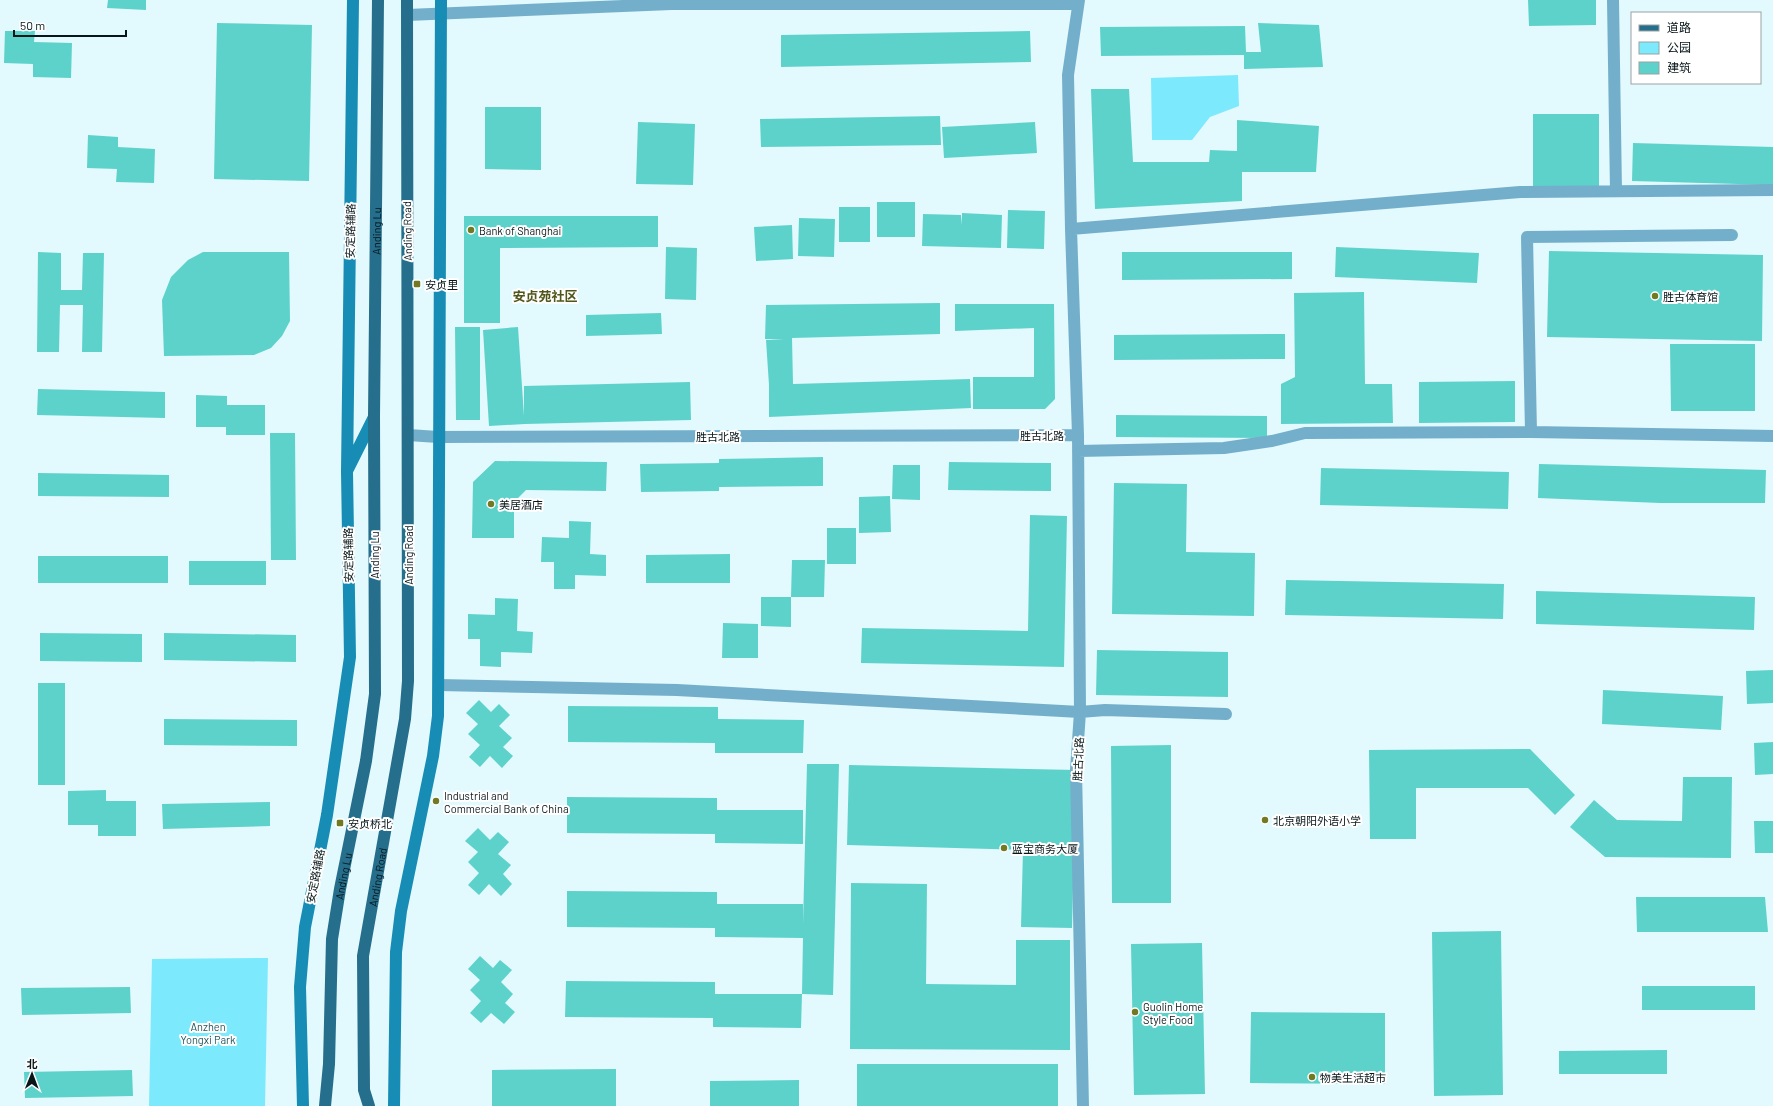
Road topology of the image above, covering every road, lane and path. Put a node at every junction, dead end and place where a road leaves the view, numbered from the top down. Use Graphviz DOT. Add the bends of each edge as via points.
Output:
graph roads {
  1 [pos="353,0"];
  2 [pos="378,0"];
  3 [pos="407,0"];
  4 [pos="441,0"];
  5 [pos="1613,0"];
  6 [pos="671,2"];
  7 [pos="1078,2"];
  8 [pos="441,13"];
  9 [pos="407,15"];
  10 [pos="1773,190"];
  11 [pos="1616,191"];
  12 [pos="1071,229"];
  13 [pos="1732,235"];
  14 [pos="374,417"];
  15 [pos="1531,432"];
  16 [pos="408,435"];
  17 [pos="1078,435"];
  18 [pos="1773,436"];
  19 [pos="438,437"];
  20 [pos="1078,451"];
  21 [pos="347,472"];
  22 [pos="439,686"];
  23 [pos="1080,712"];
  24 [pos="1226,714"];
  25 [pos="304,1106"];
  26 [pos="325,1106"];
  27 [pos="369,1106"];
  28 [pos="394,1106"];
  29 [pos="1082,1106"];
  1 -- 21 [label="street, 安定路辅路"];
  2 -- 14 [label="main road, Anding Lu"];
  3 -- 9 [label="main road, Anding Road"];
  4 -- 8 [label="street"];
  5 -- 11 [label="street"];
  6 -- 7 [label="street"];
  6 -- 8 [label="street"];
  7 -- 12 [label="street" via="1068,75"];
  8 -- 9 [label="street"];
  8 -- 19 [label="street"];
  9 -- 16 [label="main road, Anding Road"];
  10 -- 11 [label="street"];
  11 -- 12 [label="street" via="1520,192"];
  12 -- 17 [label="street"];
  13 -- 15 [label="street" via="1527,237"];
  14 -- 21 [label="street"];
  14 -- 26 [label="main road, Anding Lu" via="375,694 366,761 332,939 329,1064"];
  15 -- 18 [label="street"];
  15 -- 20 [label="street" via="1305,433 1224,448"];
  16 -- 19 [label="street, 胜古北路"];
  16 -- 27 [label="main road, Anding Road" via="408,681 405,719 363,956 364,1090"];
  17 -- 19 [label="street, 胜古北路"];
  17 -- 20 [label="street, 胜古北路"];
  19 -- 22 [label="street"];
  20 -- 23 [label="street, 胜古北路"];
  21 -- 25 [label="street, 安定路辅路" via="350,657 326,815 305,927 300,987"];
  22 -- 23 [label="street" via="677,690"];
  22 -- 28 [label="street" via="433,756 401,911 396,952"];
  23 -- 24 [label="street" via="1105,710"];
  23 -- 29 [label="street, 胜古北路" via="1076,770"];
}
